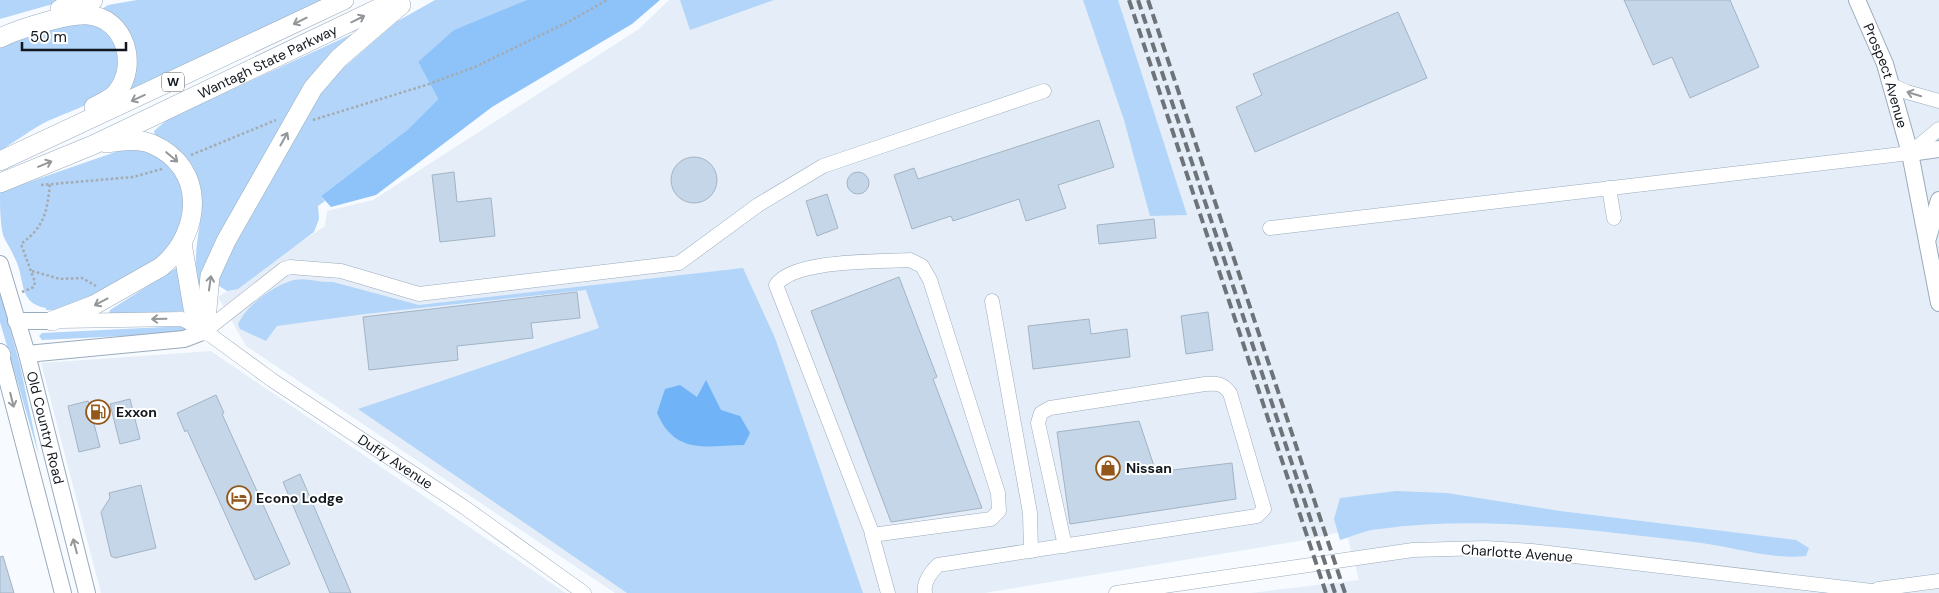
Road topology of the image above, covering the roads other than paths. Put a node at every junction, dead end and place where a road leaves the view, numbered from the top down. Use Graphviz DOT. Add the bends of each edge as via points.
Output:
graph roads {
  1 [pos="93,0"];
  2 [pos="344,0"];
  3 [pos="396,0"];
  4 [pos="407,0"];
  5 [pos="1857,0"];
  6 [pos="0,26"];
  7 [pos="0,38"];
  8 [pos="1891,85"];
  9 [pos="1044,91"];
  10 [pos="1939,101"];
  11 [pos="1939,129"];
  12 [pos="93,145"];
  13 [pos="1939,149"];
  14 [pos="1910,153"];
  15 [pos="6,159"];
  16 [pos="0,183"];
  17 [pos="1609,188"];
  18 [pos="1939,200"];
  19 [pos="1614,218"];
  20 [pos="1270,228"];
  21 [pos="1927,240"];
  22 [pos="182,243"];
  23 [pos="0,264"];
  24 [pos="992,301"];
  25 [pos="1939,303"];
  26 [pos="16,321"];
  27 [pos="52,321"];
  28 [pos="204,332"];
  29 [pos="0,354"];
  30 [pos="27,354"];
  31 [pos="872,535"];
  32 [pos="1065,546"];
  33 [pos="1031,551"];
  34 [pos="1939,581"];
  35 [pos="1866,590"];
  36 [pos="63,593"];
  37 [pos="87,593"];
  38 [pos="584,593"];
  39 [pos="888,593"];
  40 [pos="925,593"];
  41 [pos="1116,593"];
  42 [pos="1889,593"];
  1 -- 6 [label="highway"];
  2 -- 15 [label="highway, Wantagh State Parkway / W, one-way"];
  12 -- 3 [label="highway, Wantagh State Parkway / W, one-way"];
  28 -- 4 [label="highway, one-way" via="210,276 231,232 313,88 339,58"];
  5 -- 8 [label="main road, Prospect Avenue"];
  7 -- 15 [label="highway" via="73,16 89,15 116,30 128,56 124,81 116,94"];
  10 -- 8 [label="street, one-way"];
  8 -- 14 [label="main road, Prospect Avenue"];
  9 -- 28 [label="street" via="823,166 758,205 680,263 419,294 341,271 290,267"];
  11 -- 14 [label="street"];
  16 -- 12 [label="highway, Wantagh State Parkway / W, one-way"];
  12 -- 22 [label="highway, one-way" via="127,140 150,144 168,153 178,163 190,183 193,209 192,221"];
  13 -- 14 [label="main road"];
  14 -- 17 [label="street"];
  14 -- 21 [label="main road, Prospect Avenue"];
  17 -- 19 [label="street"];
  17 -- 20 [label="street"];
  18 -- 21 [label="main road"];
  21 -- 25 [label="main road, Prospect Avenue"];
  22 -- 27 [label="highway, one-way" via="161,267 94,306"];
  22 -- 28 [label="highway" via="193,308"];
  23 -- 26 [label="main road, Old Country Road"];
  24 -- 33 [label="street" via="1030,513"];
  26 -- 27 [label="main road, Duffy Avenue"];
  26 -- 30 [label="main road, Old Country Road"];
  28 -- 27 [label="street, Duffy Avenue, one-way" via="182,319"];
  28 -- 30 [label="main road" via="184,339"];
  28 -- 38 [label="street, Duffy Avenue" via="464,507"];
  29 -- 36 [label="main road, Old Country Road, one-way"];
  37 -- 30 [label="main road, Old Country Road, one-way"];
  31 -- 31 [label="street" via="776,285 782,277 814,266 910,260 922,266 930,280 998,493 999,511 991,519"];
  31 -- 39 [label="street"];
  32 -- 32 [label="street" via="1257,516 1264,509 1230,393 1224,386 1205,384 1050,408 1041,413 1038,423"];
  32 -- 33 [label="street"];
  33 -- 40 [label="street" via="938,565 930,573"];
  34 -- 35 [label="street"];
  35 -- 41 [label="street, Charlotte Avenue" via="1486,548 1413,550"];
  35 -- 42 [label="street, Charlotte Avenue"];
}
